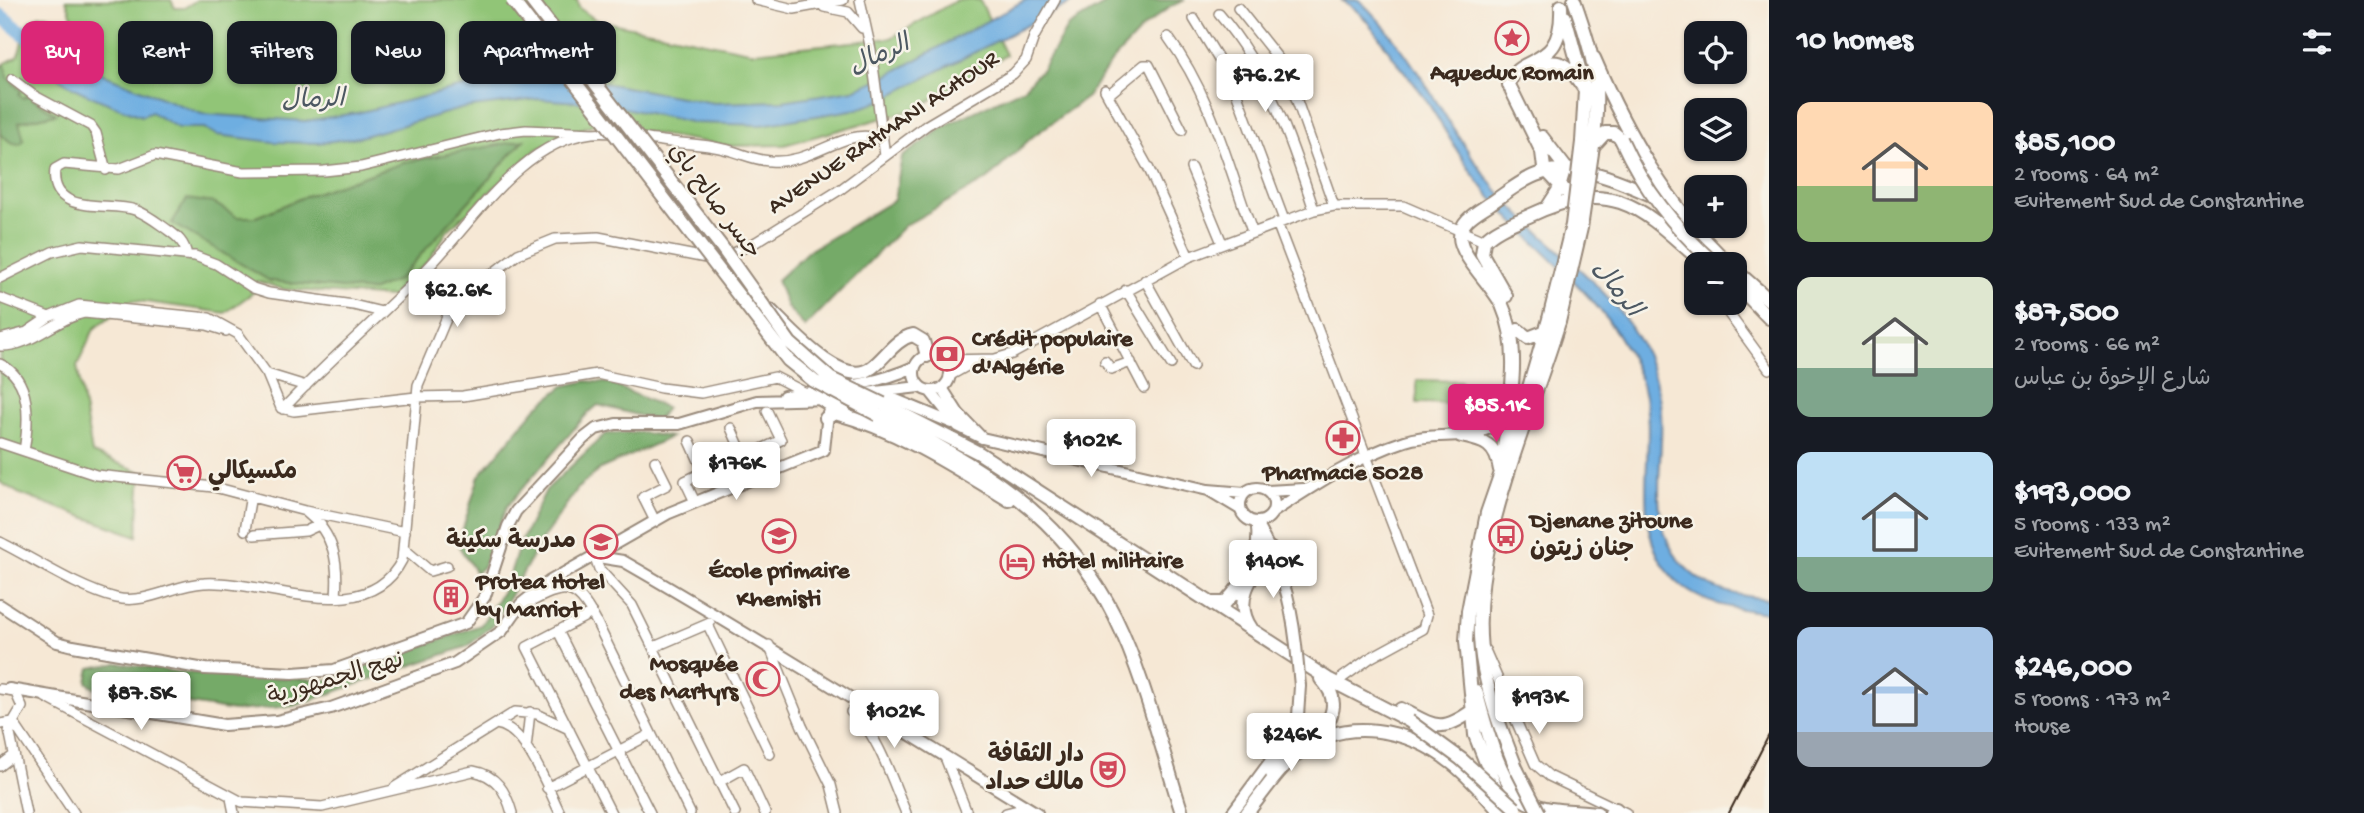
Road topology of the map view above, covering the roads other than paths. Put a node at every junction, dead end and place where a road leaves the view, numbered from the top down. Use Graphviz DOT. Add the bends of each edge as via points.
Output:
graph roads {
  1 [pos="512,0"];
  2 [pos="531,0"];
  3 [pos="756,0"];
  4 [pos="843,0"];
  5 [pos="860,0"];
  6 [pos="1055,0"];
  7 [pos="1574,0"];
  8 [pos="1560,3"];
  9 [pos="816,5"];
  10 [pos="1238,8"];
  11 [pos="1219,14"];
  12 [pos="1194,19"];
  13 [pos="864,31"];
  14 [pos="1168,37"];
  15 [pos="1594,58"];
  16 [pos="12,79"];
  17 [pos="1585,90"];
  18 [pos="1182,130"];
  19 [pos="595,133"];
  20 [pos="881,139"];
  21 [pos="1588,144"];
  22 [pos="885,156"];
  23 [pos="1191,168"];
  24 [pos="1565,169"];
  25 [pos="106,170"];
  26 [pos="1546,172"];
  27 [pos="1596,175"];
  28 [pos="1560,184"];
  29 [pos="1594,198"];
  30 [pos="1574,200"];
  31 [pos="1674,205"];
  32 [pos="1334,206"];
  33 [pos="1547,208"];
  34 [pos="1314,210"];
  35 [pos="1280,221"];
  36 [pos="1252,231"];
  37 [pos="1461,231"];
  38 [pos="1488,237"];
  39 [pos="1222,243"];
  40 [pos="1689,252"];
  41 [pos="1702,252"];
  42 [pos="1716,252"];
  43 [pos="187,255"];
  44 [pos="1189,257"];
  45 [pos="0,278"];
  46 [pos="1145,280"];
  47 [pos="1747,281"];
  48 [pos="1126,290"];
  49 [pos="0,298"];
  50 [pos="1747,298"];
  51 [pos="760,300"];
  52 [pos="1769,300"];
  53 [pos="1100,304"];
  54 [pos="382,312"];
  55 [pos="1730,315"];
  56 [pos="50,317"];
  57 [pos="1769,319"];
  58 [pos="1551,324"];
  59 [pos="1518,330"];
  60 [pos="238,334"];
  61 [pos="0,339"];
  62 [pos="0,346"];
  63 [pos="927,355"];
  64 [pos="944,360"];
  65 [pos="979,360"];
  66 [pos="1105,361"];
  67 [pos="1131,362"];
  68 [pos="0,364"];
  69 [pos="1171,364"];
  70 [pos="1193,366"];
  71 [pos="914,367"];
  72 [pos="1769,369"];
  73 [pos="267,374"];
  74 [pos="949,376"];
  75 [pos="306,386"];
  76 [pos="931,388"];
  77 [pos="1144,388"];
  78 [pos="870,392"];
  79 [pos="806,393"];
  80 [pos="416,397"];
  81 [pos="757,401"];
  82 [pos="827,407"];
  83 [pos="282,409"];
  84 [pos="880,410"];
  85 [pos="767,411"];
  86 [pos="1509,412"];
  87 [pos="958,426"];
  88 [pos="731,428"];
  89 [pos="1461,436"];
  90 [pos="982,438"];
  91 [pos="690,441"];
  92 [pos="0,443"];
  93 [pos="24,451"];
  94 [pos="744,457"];
  95 [pos="1366,458"];
  96 [pos="655,461"];
  97 [pos="1501,472"];
  98 [pos="734,485"];
  99 [pos="1313,487"];
  100 [pos="1208,490"];
  101 [pos="1267,491"];
  102 [pos="1245,493"];
  103 [pos="251,495"];
  104 [pos="695,502"];
  105 [pos="1240,509"];
  106 [pos="305,511"];
  107 [pos="1034,512"];
  108 [pos="1271,514"];
  109 [pos="655,521"];
  110 [pos="321,524"];
  111 [pos="1257,525"];
  112 [pos="245,530"];
  113 [pos="405,532"];
  114 [pos="254,536"];
  115 [pos="0,542"];
  116 [pos="404,548"];
  117 [pos="1271,549"];
  118 [pos="595,557"];
  119 [pos="447,566"];
  120 [pos="1283,576"];
  121 [pos="1252,578"];
  122 [pos="336,596"];
  123 [pos="1211,603"];
  124 [pos="0,605"];
  125 [pos="518,609"];
  126 [pos="592,613"];
  127 [pos="717,615"];
  128 [pos="708,625"];
  129 [pos="558,631"];
  130 [pos="1254,631"];
  131 [pos="1482,642"];
  132 [pos="769,645"];
  133 [pos="654,648"];
  134 [pos="1311,666"];
  135 [pos="1469,671"];
  136 [pos="1342,678"];
  137 [pos="3,688"];
  138 [pos="37,692"];
  139 [pos="1472,711"];
  140 [pos="530,712"];
  141 [pos="851,712"];
  142 [pos="1300,718"];
  143 [pos="5,724"];
  144 [pos="496,724"];
  145 [pos="569,729"];
  146 [pos="651,734"];
  147 [pos="1317,740"];
  148 [pos="526,748"];
  149 [pos="620,751"];
  150 [pos="770,754"];
  151 [pos="13,756"];
  152 [pos="945,757"];
  153 [pos="0,766"];
  154 [pos="588,768"];
  155 [pos="719,782"];
  156 [pos="547,788"];
  157 [pos="387,792"];
  158 [pos="231,798"];
  159 [pos="1026,809"];
  160 [pos="1510,812"];
  161 [pos="1618,812"];
  162 [pos="26,813"];
  163 [pos="74,813"];
  164 [pos="234,813"];
  165 [pos="512,813"];
  166 [pos="560,813"];
  167 [pos="611,813"];
  168 [pos="650,813"];
  169 [pos="690,813"];
  170 [pos="735,813"];
  171 [pos="765,813"];
  172 [pos="838,813"];
  173 [pos="906,813"];
  174 [pos="967,813"];
  175 [pos="1006,813"];
  176 [pos="1037,813"];
  177 [pos="1182,813"];
  178 [pos="1232,813"];
  179 [pos="1246,813"];
  180 [pos="1539,813"];
  181 [pos="1597,813"];
  1 -- 84 [label="highway, bridge" via="788,360 814,381"];
  2 -- 51 [label="highway, جسر صالح باي, bridge"];
  3 -- 9 [label="street" via="788,9"];
  4 -- 9 [label="street"];
  5 -- 13 [label="street"];
  6 -- 22 [label="street, AVENUE RAHMANI ACHOUR" via="1026,60 1013,74"];
  7 -- 15 [label="highway"];
  8 -- 17 [label="highway"];
  8 -- 26 [label="highway" via="1561,27 1555,46 1518,71 1509,86 1539,146"];
  9 -- 13 [label="street" via="848,12"];
  10 -- 32 [label="street" via="1285,67"];
  11 -- 34 [label="street" via="1266,82"];
  12 -- 35 [label="street" via="1232,81"];
  13 -- 20 [label="street" via="871,50"];
  14 -- 36 [label="street" via="1212,114"];
  15 -- 21 [label="highway" via="1598,94"];
  15 -- 31 [label="highway"];
  16 -- 25 [label="street" via="91,126"];
  17 -- 21 [label="highway"];
  17 -- 24 [label="highway" via="1569,68 1557,62 1526,73 1517,86 1547,147"];
  18 -- 44 [label="street" via="1149,65 1107,92"];
  19 -- 20 [label="street" via="724,149 771,162 817,154 858,135"];
  19 -- 25 [label="street" via="499,133 360,167 324,171 243,172 155,155"];
  19 -- 54 [label="street" via="558,144 504,183"];
  20 -- 22 [label="street"];
  21 -- 41 [label="highway, bridge" via="1605,132 1621,139 1653,200"];
  21 -- 58 [label="highway, bridge"];
  22 -- 80 [label="street, AVENUE RAHMANI ACHOUR" via="756,242 723,256 695,257 593,236 555,239 527,249 463,296 449,312"];
  23 -- 39 [label="street"];
  24 -- 26 [label="highway"];
  24 -- 27 [label="highway"];
  24 -- 28 [label="highway"];
  25 -- 43 [label="street" via="64,164 54,174 68,201 134,210 179,238"];
  26 -- 28 [label="highway"];
  26 -- 37 [label="highway" via="1525,180 1472,216"];
  27 -- 29 [label="highway" via="1600,187"];
  27 -- 31 [label="highway"];
  28 -- 30 [label="highway"];
  28 -- 33 [label="highway"];
  29 -- 30 [label="highway"];
  29 -- 40 [label="highway" via="1623,201 1642,211"];
  30 -- 33 [label="highway"];
  31 -- 42 [label="highway"];
  32 -- 34 [label="street"];
  32 -- 37 [label="street" via="1403,206"];
  33 -- 38 [label="highway"];
  34 -- 35 [label="street"];
  35 -- 36 [label="street"];
  35 -- 95 [label="street"];
  36 -- 39 [label="street"];
  37 -- 38 [label="street"];
  37 -- 86 [label="highway" via="1463,248 1497,296 1508,322 1513,367"];
  38 -- 59 [label="highway" via="1482,254 1510,302"];
  39 -- 44 [label="street"];
  43 -- 45 [label="street" via="69,247"];
  43 -- 54 [label="street" via="204,258 269,293"];
  44 -- 46 [label="street"];
  46 -- 48 [label="street"];
  46 -- 70 [label="street"];
  47 -- 52 [label="highway"];
  48 -- 53 [label="street"];
  48 -- 69 [label="street"];
  49 -- 56 [label="street"];
  50 -- 57 [label="highway"];
  51 -- 63 [label="highway, bridge" via="835,367 856,373 871,369 908,336 921,338"];
  51 -- 84 [label="highway, جسر صالح باي, bridge" via="778,329 810,363"];
  53 -- 65 [label="street" via="1012,354"];
  53 -- 67 [label="street"];
  54 -- 75 [label="street"];
  55 -- 72 [label="street"];
  56 -- 60 [label="street" via="79,305 108,306 209,317"];
  56 -- 61 [label="street" via="27,332"];
  58 -- 59 [label="highway" via="1528,338"];
  58 -- 97 [label="highway"];
  58 -- 131 [label="highway" via="1490,541 1480,612"];
  59 -- 86 [label="highway" via="1519,378"];
  60 -- 62 [label="street" via="207,326 84,313 66,317 15,346"];
  60 -- 73 [label="street"];
  63 -- 64 [label="main road"];
  63 -- 71 [label="main road"];
  64 -- 65 [label="street"];
  64 -- 74 [label="main road"];
  65 -- 74 [label="street"];
  66 -- 67 [label="street" via="1111,369"];
  67 -- 77 [label="street"];
  68 -- 93 [label="street" via="11,369 23,388"];
  71 -- 76 [label="main road" via="914,378"];
  71 -- 79 [label="main road" via="888,379"];
  73 -- 75 [label="street"];
  73 -- 83 [label="street"];
  74 -- 76 [label="main road"];
  75 -- 83 [label="street"];
  76 -- 78 [label="main road"];
  76 -- 87 [label="main road"];
  76 -- 90 [label="main road"];
  78 -- 82 [label="main road" via="847,396"];
  78 -- 87 [label="main road"];
  79 -- 80 [label="street" via="775,377 701,393 597,374 463,396"];
  79 -- 81 [label="main road"];
  79 -- 82 [label="street"];
  80 -- 83 [label="street" via="303,411"];
  80 -- 113 [label="street, AVENUE RAHMANI ACHOUR"];
  81 -- 82 [label="main road"];
  81 -- 124 [label="main road" via="679,424 616,424 590,433 516,511 485,596 466,623 334,670 205,669 73,646 57,642"];
  82 -- 98 [label="main road, نهج الجمهورية" via="824,450"];
  82 -- 107 [label="highway" via="934,454"];
  84 -- 107 [label="highway" via="965,459"];
  84 -- 123 [label="highway" via="979,453"];
  85 -- 94 [label="street" via="780,440"];
  86 -- 89 [label="main road" via="1490,429"];
  86 -- 97 [label="highway"];
  87 -- 90 [label="main road"];
  88 -- 94 [label="street"];
  89 -- 95 [label="main road" via="1404,441"];
  89 -- 97 [label="highway" via="1489,443"];
  90 -- 100 [label="main road"];
  91 -- 104 [label="street" via="704,472 685,481"];
  92 -- 93 [label="street"];
  93 -- 103 [label="street" via="96,475 198,484"];
  94 -- 98 [label="street" via="726,466"];
  95 -- 99 [label="main road"];
  95 -- 136 [label="street" via="1427,622 1423,629"];
  96 -- 109 [label="street" via="667,485 643,497"];
  97 -- 135 [label="highway" via="1472,577 1466,641"];
  98 -- 104 [label="main road, نهج الجمهورية"];
  99 -- 101 [label="main road"];
  99 -- 108 [label="main road"];
  100 -- 102 [label="main road"];
  100 -- 105 [label="main road"];
  101 -- 102 [label="main road" via="1255,488"];
  101 -- 108 [label="main road" via="1273,501"];
  102 -- 105 [label="main road"];
  103 -- 106 [label="street"];
  103 -- 112 [label="street"];
  104 -- 109 [label="main road, نهج الجمهورية"];
  105 -- 111 [label="main road"];
  106 -- 110 [label="street"];
  106 -- 113 [label="street"];
  107 -- 177 [label="highway" via="1082,564 1114,616"];
  108 -- 111 [label="main road"];
  108 -- 117 [label="main road"];
  109 -- 118 [label="main road, نهج الجمهورية"];
  110 -- 114 [label="street" via="306,531"];
  110 -- 122 [label="street" via="335,553"];
  111 -- 117 [label="main road"];
  111 -- 123 [label="highway" via="1259,541 1252,564 1225,603"];
  113 -- 116 [label="street, AVENUE RAHMANI ACHOUR"];
  115 -- 122 [label="street, AVENUE RAHMANI ACHOUR" via="123,599 143,599 207,582"];
  116 -- 119 [label="street" via="430,571"];
  116 -- 122 [label="street, AVENUE RAHMANI ACHOUR" via="402,560 387,582 365,595"];
  117 -- 120 [label="main road"];
  117 -- 121 [label="highway"];
  118 -- 125 [label="main road, نهج الجمهورية" via="550,581"];
  118 -- 127 [label="main road" via="623,561"];
  118 -- 133 [label="street" via="599,569 627,597"];
  120 -- 121 [label="main road" via="1267,571"];
  120 -- 142 [label="main road, bridge" via="1296,645"];
  121 -- 130 [label="highway" via="1242,604"];
  123 -- 130 [label="highway"];
  125 -- 126 [label="street" via="566,587 580,595"];
  125 -- 138 [label="main road, نهج الجمهورية" via="502,631 455,663 331,708 276,721 224,725"];
  126 -- 129 [label="street"];
  126 -- 146 [label="street"];
  127 -- 128 [label="street"];
  127 -- 132 [label="main road"];
  128 -- 133 [label="street"];
  128 -- 150 [label="street"];
  129 -- 145 [label="street" via="527,647"];
  129 -- 149 [label="street"];
  130 -- 134 [label="highway"];
  131 -- 161 [label="street" via="1535,764"];
  131 -- 180 [label="highway, bridge" via="1493,703 1517,770"];
  132 -- 152 [label="main road"];
  132 -- 172 [label="street" via="831,785"];
  133 -- 155 [label="street"];
  134 -- 136 [label="highway"];
  134 -- 147 [label="highway" via="1334,701 1333,713"];
  134 -- 160 [label="highway, bridge" via="1409,721 1461,759"];
  135 -- 139 [label="highway"];
  135 -- 181 [label="highway" via="1514,792 1531,804"];
  136 -- 139 [label="highway" via="1436,726 1453,726"];
  137 -- 138 [label="main road, نهج الجمهورية"];
  137 -- 143 [label="street" via="19,696 22,707"];
  138 -- 158 [label="street"];
  139 -- 160 [label="highway" via="1479,751"];
  140 -- 144 [label="street" via="515,712"];
  140 -- 145 [label="street"];
  140 -- 148 [label="street"];
  141 -- 173 [label="street" via="866,726"];
  142 -- 178 [label="main road"];
  142 -- 179 [label="main road" via="1291,744"];
  143 -- 151 [label="street"];
  143 -- 163 [label="street"];
  144 -- 148 [label="street" via="510,728"];
  144 -- 157 [label="street"];
  145 -- 154 [label="street"];
  146 -- 149 [label="street"];
  146 -- 169 [label="street"];
  147 -- 160 [label="highway" via="1361,730 1404,736 1453,763"];
  147 -- 179 [label="highway" via="1292,758"];
  148 -- 156 [label="street"];
  149 -- 154 [label="street"];
  149 -- 168 [label="street"];
  151 -- 153 [label="street"];
  151 -- 162 [label="street"];
  152 -- 159 [label="main road"];
  152 -- 174 [label="street"];
  154 -- 156 [label="street"];
  154 -- 167 [label="street"];
  155 -- 170 [label="street"];
  155 -- 171 [label="street" via="744,768"];
  156 -- 166 [label="street"];
  157 -- 158 [label="street" via="322,807"];
  157 -- 165 [label="street" via="473,771 492,777"];
  158 -- 164 [label="street"];
  159 -- 175 [label="street"];
  159 -- 176 [label="main road"];
}
